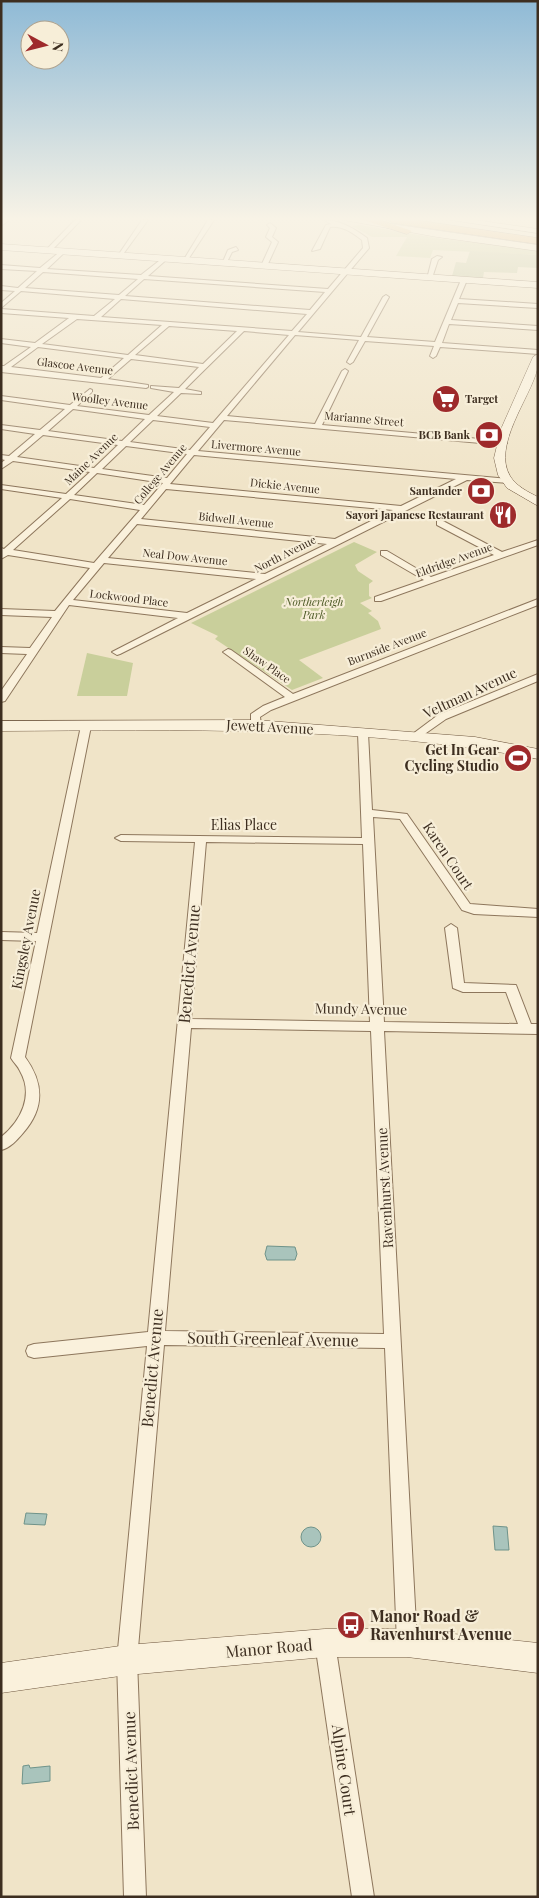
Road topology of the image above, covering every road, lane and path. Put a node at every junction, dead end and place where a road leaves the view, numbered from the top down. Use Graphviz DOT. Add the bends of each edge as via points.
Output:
graph roads {
  1 [pos="107,309"];
  2 [pos="265,309"];
  3 [pos="315,309"];
  4 [pos="380,309"];
  5 [pos="453,309"];
  6 [pos="1,311"];
  7 [pos="312,312"];
  8 [pos="75,317"];
  9 [pos="96,318"];
  10 [pos="447,322"];
  11 [pos="167,324"];
  12 [pos="538,328"];
  13 [pos="242,330"];
  14 [pos="295,333"];
  15 [pos="362,338"];
  16 [pos="1,341"];
  17 [pos="438,344"];
  18 [pos="36,345"];
  19 [pos="538,352"];
  20 [pos="130,356"];
  21 [pos="434,356"];
  22 [pos="538,357"];
  23 [pos="350,362"];
  24 [pos="205,366"];
  25 [pos="3,369"];
  26 [pos="345,371"];
  27 [pos="102,381"];
  28 [pos="181,389"];
  29 [pos="90,391"];
  30 [pos="199,393"];
  31 [pos="1,398"];
  32 [pos="71,407"];
  33 [pos="150,417"];
  34 [pos="223,418"];
  35 [pos="216,426"];
  36 [pos="318,426"];
  37 [pos="1,427"];
  38 [pos="41,433"];
  39 [pos="503,443"];
  40 [pos="122,444"];
  41 [pos="193,453"];
  42 [pos="1,457"];
  43 [pos="11,458"];
  44 [pos="1,467"];
  45 [pos="95,470"];
  46 [pos="464,478"];
  47 [pos="509,482"];
  48 [pos="167,484"];
  49 [pos="1,487"];
  50 [pos="68,497"];
  51 [pos="538,502"];
  52 [pos="146,508"];
  53 [pos="403,509"];
  54 [pos="135,521"];
  55 [pos="440,524"];
  56 [pos="336,542"];
  57 [pos="538,542"];
  58 [pos="3,553"];
  59 [pos="384,553"];
  60 [pos="501,555"];
  61 [pos="100,563"];
  62 [pos="265,577"];
  63 [pos="432,580"];
  64 [pos="378,599"];
  65 [pos="66,602"];
  66 [pos="538,602"];
  67 [pos="1,612"];
  68 [pos="57,614"];
  69 [pos="188,616"];
  70 [pos="1,650"];
  71 [pos="32,651"];
  72 [pos="117,652"];
  73 [pos="228,652"];
  74 [pos="538,677"];
  75 [pos="2,695"];
  76 [pos="291,697"];
  77 [pos="256,725"];
  78 [pos="1,726"];
  79 [pos="86,726"];
  80 [pos="363,733"];
  81 [pos="415,736"];
  82 [pos="538,754"];
  83 [pos="366,813"];
  84 [pos="121,838"];
  85 [pos="201,839"];
  86 [pos="367,841"];
  87 [pos="538,913"];
  88 [pos="451,928"];
  89 [pos="1,936"];
  90 [pos="42,937"];
  91 [pos="183,1023"];
  92 [pos="377,1026"];
  93 [pos="532,1028"];
  94 [pos="1,1145"];
  95 [pos="155,1338"];
  96 [pos="393,1341"];
  97 [pos="34,1350"];
  98 [pos="325,1643"];
  99 [pos="407,1643"];
  100 [pos="127,1660"];
  101 [pos="537,1662"];
  102 [pos="1,1678"];
  103 [pos="135,1897"];
  104 [pos="363,1897"];
  1 -- 9 [label="street"];
  2 -- 7 [label="street"];
  3 -- 7 [label="street, College Avenue"];
  4 -- 15 [label="street"];
  5 -- 10 [label="street"];
  6 -- 8 [label="street"];
  7 -- 14 [label="street, College Avenue"];
  8 -- 9 [label="street"];
  8 -- 18 [label="street"];
  9 -- 11 [label="street"];
  10 -- 12 [label="street"];
  10 -- 17 [label="street"];
  11 -- 13 [label="street"];
  11 -- 20 [label="street"];
  13 -- 14 [label="street"];
  13 -- 24 [label="street, Maine Avenue"];
  14 -- 15 [label="street"];
  14 -- 34 [label="street, College Avenue"];
  15 -- 17 [label="street"];
  15 -- 23 [label="street"];
  16 -- 18 [label="street"];
  17 -- 19 [label="street"];
  17 -- 21 [label="street"];
  18 -- 20 [label="street"];
  18 -- 25 [label="street"];
  20 -- 24 [label="street"];
  20 -- 27 [label="street"];
  22 -- 39 [label="street"];
  24 -- 28 [label="street, Maine Avenue"];
  25 -- 27 [label="street, Glascoe Avenue"];
  26 -- 36 [label="street"];
  27 -- 28 [label="street, Glascoe Avenue"];
  28 -- 30 [label="street"];
  28 -- 33 [label="street, Maine Avenue"];
  29 -- 32 [label="street"];
  31 -- 32 [label="street, Woolley Avenue"];
  32 -- 33 [label="street, Woolley Avenue"];
  32 -- 38 [label="street"];
  33 -- 35 [label="street, Woolley Avenue"];
  33 -- 40 [label="street, Maine Avenue"];
  34 -- 35 [label="street, College Avenue"];
  34 -- 36 [label="street, Marianne Street"];
  35 -- 41 [label="street, College Avenue"];
  36 -- 39 [label="street, Marianne Street"];
  37 -- 38 [label="street, Livermore Avenue"];
  38 -- 40 [label="street, Livermore Avenue"];
  38 -- 43 [label="street"];
  39 -- 47 [label="street" via="500,467"];
  40 -- 41 [label="street, Livermore Avenue"];
  40 -- 45 [label="street, Maine Avenue"];
  41 -- 46 [label="street, Livermore Avenue"];
  41 -- 48 [label="street, College Avenue"];
  42 -- 43 [label="street, Dickie Avenue"];
  43 -- 44 [label="street"];
  43 -- 45 [label="street, Dickie Avenue"];
  45 -- 48 [label="street, Dickie Avenue"];
  45 -- 50 [label="street, Maine Avenue"];
  46 -- 47 [label="street, Livermore Avenue"];
  46 -- 53 [label="street, North Avenue"];
  47 -- 51 [label="street" via="517,491"];
  48 -- 52 [label="street, College Avenue"];
  48 -- 53 [label="street, Dickie Avenue"];
  49 -- 50 [label="street"];
  50 -- 52 [label="street"];
  50 -- 58 [label="street, Maine Avenue"];
  52 -- 54 [label="street, College Avenue"];
  53 -- 56 [label="street, North Avenue"];
  54 -- 56 [label="street, Bidwell Avenue"];
  54 -- 61 [label="street, College Avenue"];
  55 -- 60 [label="street"];
  56 -- 62 [label="street, North Avenue"];
  57 -- 60 [label="street, Eldridge Avenue"];
  58 -- 61 [label="street, Neal Dow Avenue"];
  59 -- 63 [label="street"];
  60 -- 63 [label="street, Eldridge Avenue"];
  61 -- 62 [label="street, Neal Dow Avenue"];
  61 -- 65 [label="street, College Avenue"];
  62 -- 69 [label="street, North Avenue"];
  63 -- 64 [label="street, Eldridge Avenue"];
  65 -- 68 [label="street, College Avenue"];
  65 -- 69 [label="street, Lockwood Place"];
  66 -- 76 [label="street, Burnside Avenue"];
  67 -- 68 [label="street"];
  68 -- 71 [label="street, College Avenue"];
  69 -- 72 [label="street, North Avenue"];
  70 -- 71 [label="street"];
  71 -- 75 [label="street, College Avenue"];
  73 -- 76 [label="street, Shaw Place"];
  74 -- 81 [label="street, Veltman Avenue" via="442,717"];
  76 -- 77 [label="street, Burnside Avenue" via="258,713"];
  77 -- 79 [label="street, Jewett Avenue"];
  77 -- 80 [label="street, Jewett Avenue"];
  78 -- 79 [label="street, Jewett Avenue"];
  79 -- 90 [label="street, Kingsley Avenue"];
  80 -- 81 [label="street, Jewett Avenue"];
  80 -- 83 [label="street, Ravenhurst Avenue"];
  81 -- 82 [label="street, Jewett Avenue" via="489,744"];
  83 -- 86 [label="street, Ravenhurst Avenue"];
  83 -- 87 [label="street, Karen Court" via="403,816 466,907"];
  84 -- 85 [label="street, Elias Place"];
  85 -- 86 [label="street, Elias Place"];
  85 -- 91 [label="street, Benedict Avenue"];
  86 -- 92 [label="street, Ravenhurst Avenue"];
  88 -- 93 [label="street" via="458,985 462,988 512,988"];
  89 -- 90 [label="street"];
  90 -- 94 [label="street, Kingsley Avenue" via="18,1058 32,1079 33,1101 20,1128"];
  91 -- 92 [label="street, Mundy Avenue"];
  91 -- 95 [label="street, Benedict Avenue"];
  92 -- 93 [label="street, Mundy Avenue"];
  92 -- 96 [label="street, Ravenhurst Avenue"];
  95 -- 96 [label="street, South Greenleaf Avenue"];
  95 -- 97 [label="street, South Greenleaf Avenue"];
  95 -- 100 [label="street, Benedict Avenue"];
  96 -- 99 [label="street, Ravenhurst Avenue"];
  98 -- 99 [label="street, Manor Road"];
  98 -- 100 [label="street, Manor Road"];
  98 -- 104 [label="street, Alpine Court"];
  99 -- 101 [label="street, Manor Road"];
  100 -- 102 [label="street, Manor Road"];
  100 -- 103 [label="street, Benedict Avenue"];
}
